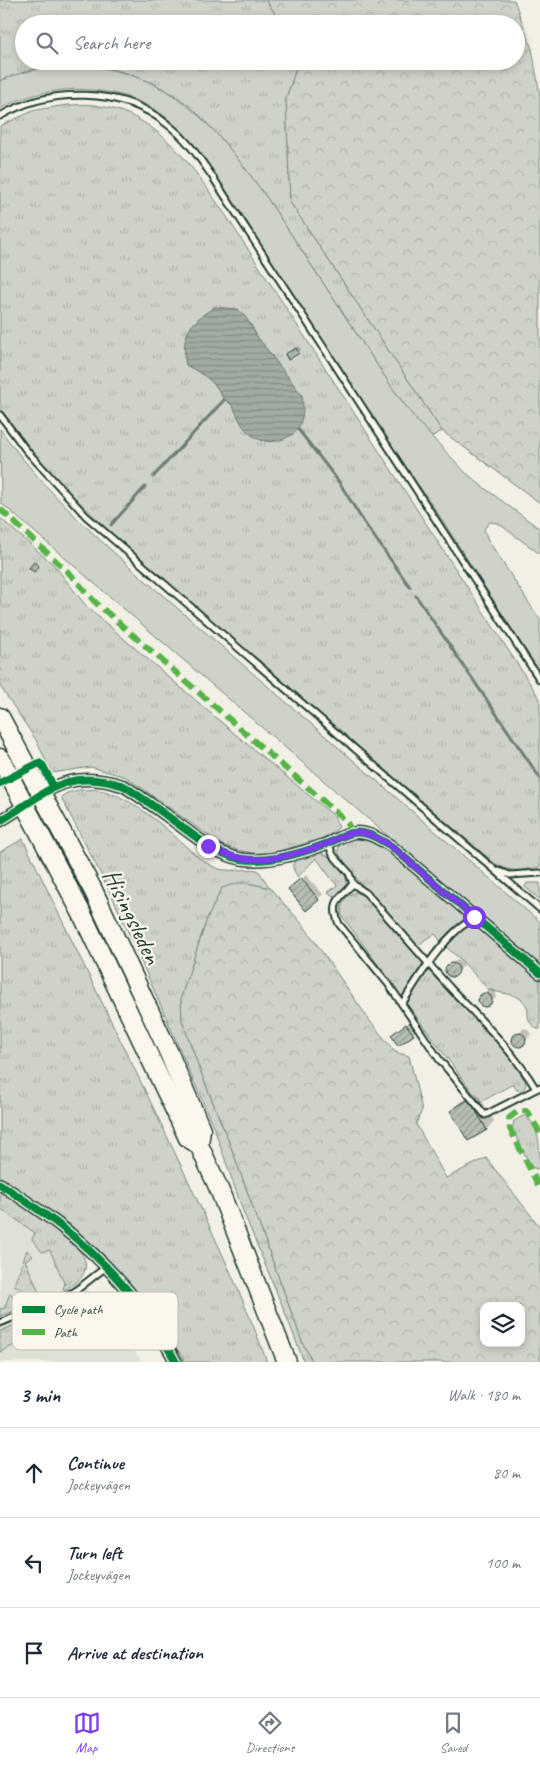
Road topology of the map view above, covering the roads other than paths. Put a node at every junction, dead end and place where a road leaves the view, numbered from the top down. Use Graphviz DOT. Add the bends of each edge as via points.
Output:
graph roads {
  1 [pos="0,116"];
  2 [pos="0,415"];
  3 [pos="540,680"];
  4 [pos="0,716"];
  5 [pos="0,758"];
  6 [pos="41,795"];
  7 [pos="25,805"];
  8 [pos="0,822"];
  9 [pos="328,843"];
  10 [pos="496,871"];
  11 [pos="540,873"];
  12 [pos="353,884"];
  13 [pos="540,910"];
  14 [pos="476,920"];
  15 [pos="428,964"];
  16 [pos="540,973"];
  17 [pos="402,1004"];
  18 [pos="538,1088"];
  19 [pos="199,1146"];
  20 [pos="0,1184"];
  21 [pos="106,1267"];
  22 [pos="74,1292"];
  23 [pos="127,1292"];
  24 [pos="12,1318"];
  25 [pos="0,1323"];
  26 [pos="169,1350"];
  27 [pos="176,1362"];
  28 [pos="287,1362"];
  1 -- 3 [label="lane" via="45,99 95,96 144,109 181,136 212,176"];
  2 -- 10 [label="lane" via="26,450 86,516"];
  4 -- 6 [label="highway, Hisingsleden"];
  5 -- 7 [label="highway, Hisingsleden"];
  6 -- 7 [label="street"];
  6 -- 9 [label="street" via="53,786 75,780 109,781 139,795 208,846 241,859 279,857"];
  6 -- 19 [label="highway, Hisingsleden" via="94,890 128,961 201,1129"];
  7 -- 8 [label="street"];
  7 -- 19 [label="highway, Hisingsleden" via="81,912 188,1138"];
  9 -- 12 [label="lane"];
  9 -- 14 [label="street" via="352,833 378,838"];
  10 -- 11 [label="lane"];
  10 -- 13 [label="lane"];
  12 -- 15 [label="lane" via="366,893"];
  12 -- 17 [label="lane" via="336,903 335,914 339,924"];
  14 -- 15 [label="lane" via="462,924"];
  14 -- 16 [label="street"];
  15 -- 17 [label="lane"];
  15 -- 18 [label="lane" via="504,1045"];
  17 -- 18 [label="lane" via="440,1059 485,1115"];
  19 -- 28 [label="highway, Hisingsleden"];
  20 -- 21 [label="street" via="63,1227"];
  21 -- 22 [label="lane"];
  21 -- 23 [label="street"];
  24 -- 25 [label="lane"];
  26 -- 27 [label="street"];
}
